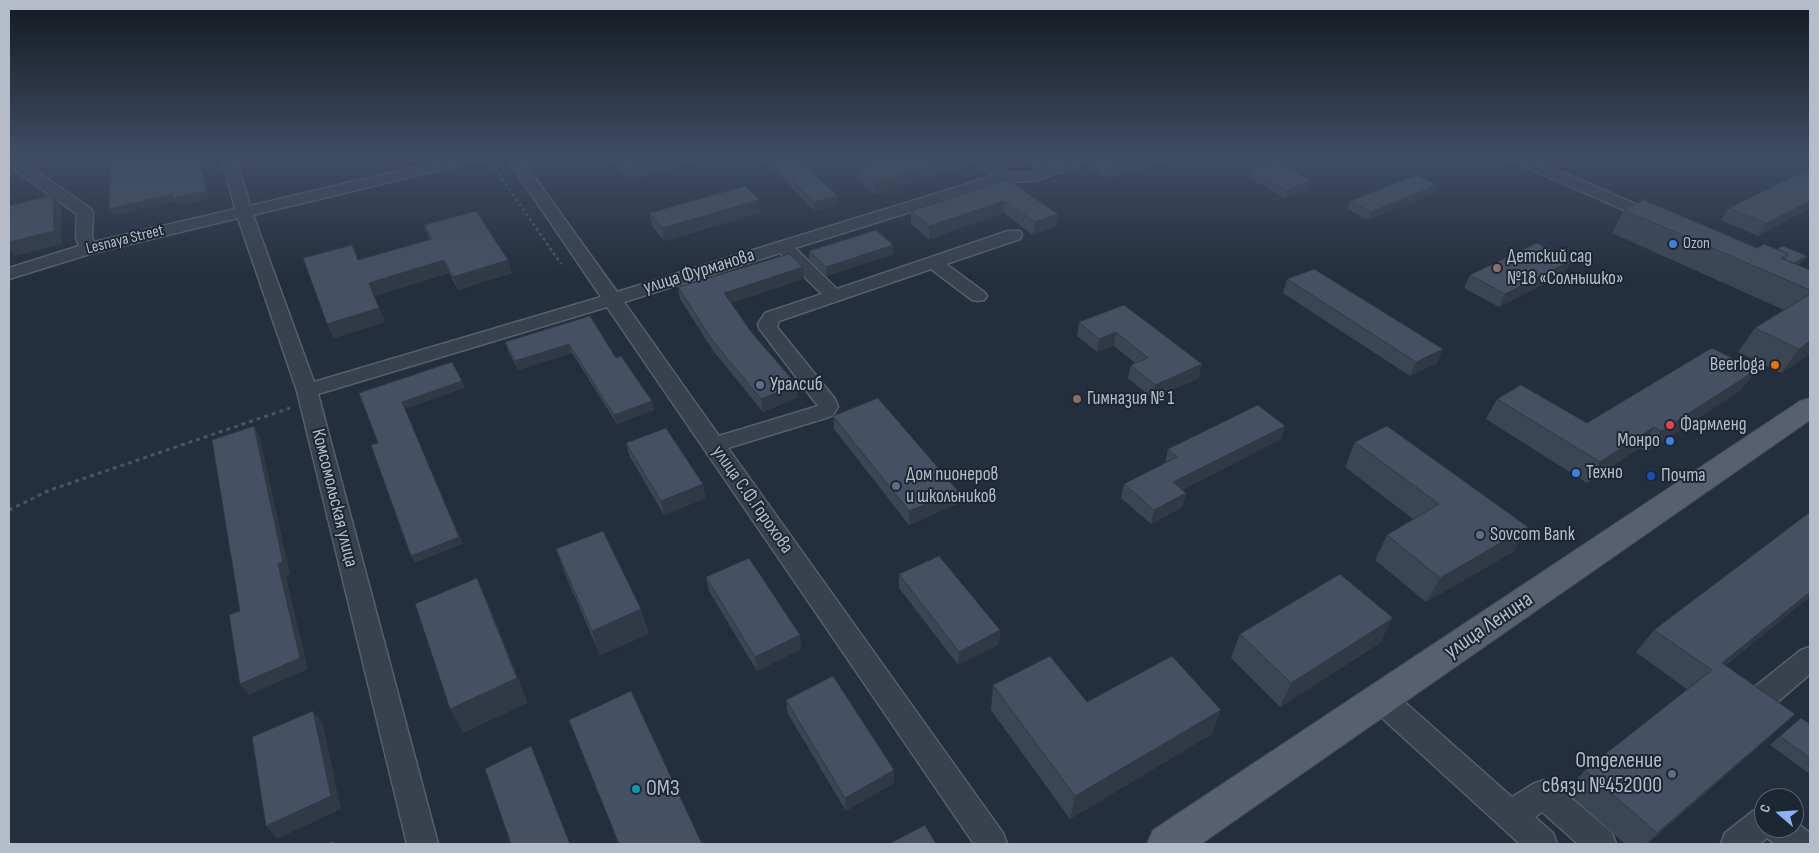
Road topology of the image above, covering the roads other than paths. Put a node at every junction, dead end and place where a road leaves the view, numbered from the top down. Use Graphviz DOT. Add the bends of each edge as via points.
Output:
graph roads {
  1 [pos="62,197"];
  2 [pos="240,197"];
  3 [pos="305,197"];
  4 [pos="540,197"];
  5 [pos="941,197"];
  6 [pos="1605,197"];
  7 [pos="244,211"];
  8 [pos="1676,228"];
  9 [pos="1014,235"];
  10 [pos="783,246"];
  11 [pos="88,249"];
  12 [pos="932,262"];
  13 [pos="9,274"];
  14 [pos="834,296"];
  15 [pos="978,296"];
  16 [pos="613,299"];
  17 [pos="308,396"];
  18 [pos="1810,407"];
  19 [pos="714,445"];
  20 [pos="1810,658"];
  21 [pos="1381,699"];
  22 [pos="1758,702"];
  23 [pos="1510,816"];
  24 [pos="1754,829"];
  25 [pos="422,844"];
  26 [pos="992,844"];
  27 [pos="1167,844"];
  28 [pos="1542,844"];
  29 [pos="1601,844"];
  30 [pos="1736,844"];
  1 -- 11 [label="street" via="85,212 84,237"];
  2 -- 7 [label="street, Комсомольская улица"];
  3 -- 7 [label="street, Lesnaya Street"];
  4 -- 16 [label="street, улица С.Ф.Горохова"];
  5 -- 10 [label="street, улица Фурманова"];
  6 -- 8 [label="street"];
  7 -- 11 [label="street, Lesnaya Street"];
  7 -- 17 [label="street, Комсомольская улица"];
  9 -- 12 [label="street"];
  10 -- 14 [label="street"];
  10 -- 16 [label="street, улица Фурманова"];
  11 -- 13 [label="street, Lesnaya Street"];
  12 -- 14 [label="street"];
  12 -- 15 [label="street"];
  14 -- 19 [label="street" via="776,315 767,324 828,404 826,410"];
  16 -- 17 [label="street, улица Фурманова"];
  16 -- 19 [label="street, улица С.Ф.Горохова"];
  17 -- 25 [label="street, Комсомольская улица"];
  18 -- 21 [label="main road, улица Ленина"];
  19 -- 26 [label="street, улица С.Ф.Горохова"];
  20 -- 22 [label="street"];
  21 -- 23 [label="street"];
  21 -- 27 [label="main road, улица Ленина"];
  23 -- 28 [label="street"];
  23 -- 29 [label="street" via="1544,794"];
  24 -- 30 [label="street"];
}
